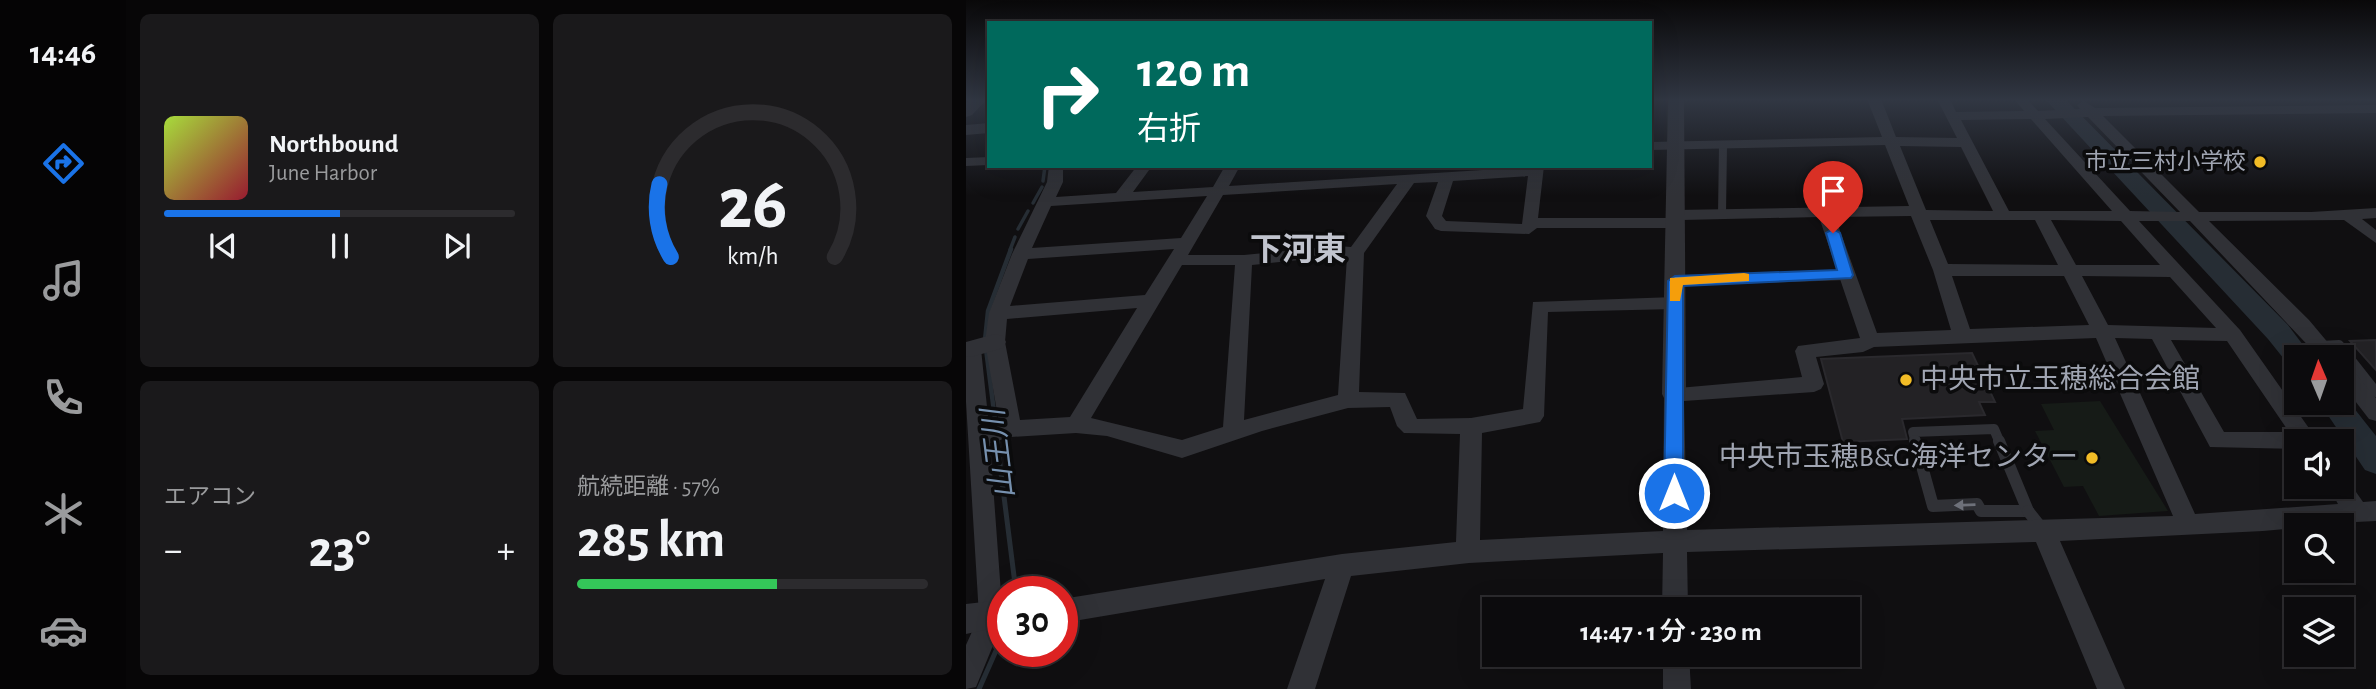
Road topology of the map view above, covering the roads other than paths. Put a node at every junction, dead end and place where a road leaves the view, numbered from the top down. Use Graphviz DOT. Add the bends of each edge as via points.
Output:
graph roads {
  1 [pos="1676,131"];
  2 [pos="1887,131"];
  3 [pos="1959,131"];
  4 [pos="2056,131"];
  5 [pos="2107,131"];
  6 [pos="1891,141"];
  7 [pos="1965,143"];
  8 [pos="1676,145"];
  9 [pos="1652,146"];
  10 [pos="1723,146"];
  11 [pos="976,162"];
  12 [pos="1056,168"];
  13 [pos="1143,168"];
  14 [pos="1232,168"];
  15 [pos="1314,168"];
  16 [pos="1537,169"];
  17 [pos="1447,176"];
  18 [pos="966,177"];
  19 [pos="1409,179"];
  20 [pos="1307,185"];
  21 [pos="1217,191"];
  22 [pos="1121,197"];
  23 [pos="1044,202"];
  24 [pos="1826,212"];
  25 [pos="1917,213"];
  26 [pos="2376,213"];
  27 [pos="1722,214"];
  28 [pos="2348,215"];
  29 [pos="2004,216"];
  30 [pos="2041,216"];
  31 [pos="2126,217"];
  32 [pos="2194,217"];
  33 [pos="1676,219"];
  34 [pos="1530,223"];
  35 [pos="2376,238"];
  36 [pos="1185,243"];
  37 [pos="1021,254"];
  38 [pos="1356,254"];
  39 [pos="1175,260"];
  40 [pos="1244,260"];
  41 [pos="1941,270"];
  42 [pos="2176,271"];
  43 [pos="2073,272"];
  44 [pos="1846,275"];
  45 [pos="1675,281"];
  46 [pos="1150,301"];
  47 [pos="1675,303"];
  48 [pos="998,313"];
  49 [pos="2102,331"];
  50 [pos="2158,333"];
  51 [pos="1962,335"];
  52 [pos="2234,335"];
  53 [pos="1870,340"];
  54 [pos="2319,345"];
  55 [pos="979,347"];
  56 [pos="2354,364"];
  57 [pos="2354,385"];
  58 [pos="2376,392"];
  59 [pos="1674,394"];
  60 [pos="1348,400"];
  61 [pos="2376,413"];
  62 [pos="1076,425"];
  63 [pos="1471,426"];
  64 [pos="2299,429"];
  65 [pos="1233,431"];
  66 [pos="995,433"];
  67 [pos="2284,441"];
  68 [pos="974,491"];
  69 [pos="2352,499"];
  70 [pos="2028,511"];
  71 [pos="2366,512"];
  72 [pos="2189,524"];
  73 [pos="2044,532"];
  74 [pos="1674,542"];
  75 [pos="1468,552"];
  76 [pos="1342,565"];
  77 [pos="1675,597"];
  78 [pos="1078,608"];
  79 [pos="987,618"];
  80 [pos="1676,667"];
  81 [pos="966,677"];
  82 [pos="1301,689"];
  83 [pos="1676,689"];
  84 [pos="2111,689"];
  1 -- 8 [label="street"];
  2 -- 6 [label="street"];
  3 -- 7 [label="street"];
  4 -- 31 [label="street"];
  5 -- 32 [label="street"];
  6 -- 7 [label="street"];
  6 -- 10 [label="street"];
  6 -- 25 [label="street"];
  7 -- 29 [label="street"];
  8 -- 9 [label="street"];
  8 -- 10 [label="street"];
  8 -- 33 [label="street"];
  10 -- 27 [label="lane"];
  11 -- 18 [label="street"];
  12 -- 23 [label="street" via="1055,182"];
  13 -- 22 [label="street"];
  14 -- 21 [label="street"];
  15 -- 20 [label="street"];
  16 -- 17 [label="street"];
  16 -- 34 [label="street"];
  17 -- 19 [label="street"];
  17 -- 34 [label="street" via="1434,216 1441,226 1529,229"];
  19 -- 20 [label="street"];
  19 -- 38 [label="street"];
  20 -- 21 [label="street"];
  21 -- 22 [label="street"];
  21 -- 36 [label="street"];
  22 -- 23 [label="street"];
  23 -- 37 [label="street"];
  24 -- 25 [label="street"];
  24 -- 27 [label="street"];
  24 -- 44 [label="street"];
  25 -- 29 [label="street"];
  25 -- 41 [label="street"];
  26 -- 28 [label="street"];
  27 -- 33 [label="street"];
  28 -- 32 [label="street"];
  28 -- 35 [label="street"];
  29 -- 30 [label="street"];
  30 -- 31 [label="street"];
  30 -- 43 [label="street"];
  31 -- 32 [label="street"];
  31 -- 42 [label="street"];
  32 -- 54 [label="street"];
  33 -- 34 [label="street"];
  33 -- 45 [label="street"];
  36 -- 37 [label="street"];
  36 -- 39 [label="street"];
  37 -- 48 [label="street"];
  38 -- 40 [label="street" via="1337,251"];
  38 -- 60 [label="street"];
  39 -- 40 [label="street"];
  39 -- 46 [label="street"];
  40 -- 65 [label="street"];
  41 -- 43 [label="street"];
  41 -- 51 [label="street"];
  42 -- 43 [label="street"];
  42 -- 52 [label="street"];
  43 -- 49 [label="street"];
  44 -- 45 [label="lane"];
  44 -- 53 [label="street"];
  45 -- 47 [label="street"];
  46 -- 48 [label="street"];
  46 -- 62 [label="street"];
  47 -- 59 [label="street"];
  47 -- 63 [label="street" via="1539,306 1533,416"];
  48 -- 55 [label="street"];
  49 -- 50 [label="street"];
  49 -- 51 [label="street"];
  49 -- 72 [label="street"];
  50 -- 52 [label="street"];
  50 -- 67 [label="street" via="2218,441"];
  51 -- 53 [label="street"];
  52 -- 64 [label="street"];
  53 -- 59 [label="street" via="1863,345 1805,351 1814,384"];
  55 -- 66 [label="street"];
  55 -- 66 [label="street"];
  56 -- 58 [label="lane"];
  57 -- 61 [label="street"];
  59 -- 74 [label="street"];
  60 -- 63 [label="street" via="1398,399 1404,420 1412,427"];
  60 -- 65 [label="street"];
  62 -- 65 [label="street" via="1107,428 1182,449"];
  62 -- 66 [label="street"];
  63 -- 75 [label="street"];
  66 -- 68 [label="street"];
  68 -- 79 [label="street"];
  69 -- 71 [label="street"];
  70 -- 70 [label="lane, one-way" via="1980,512 1977,504 1933,506 1913,432 1994,429"];
  70 -- 73 [label="lane"];
  71 -- 72 [label="street"];
  72 -- 73 [label="street"];
  73 -- 74 [label="street"];
  73 -- 84 [label="street"];
  74 -- 75 [label="street"];
  74 -- 77 [label="street"];
  75 -- 76 [label="street"];
  76 -- 78 [label="street"];
  76 -- 82 [label="street"];
  79 -- 81 [label="street"];
  80 -- 83 [label="street"];
}
